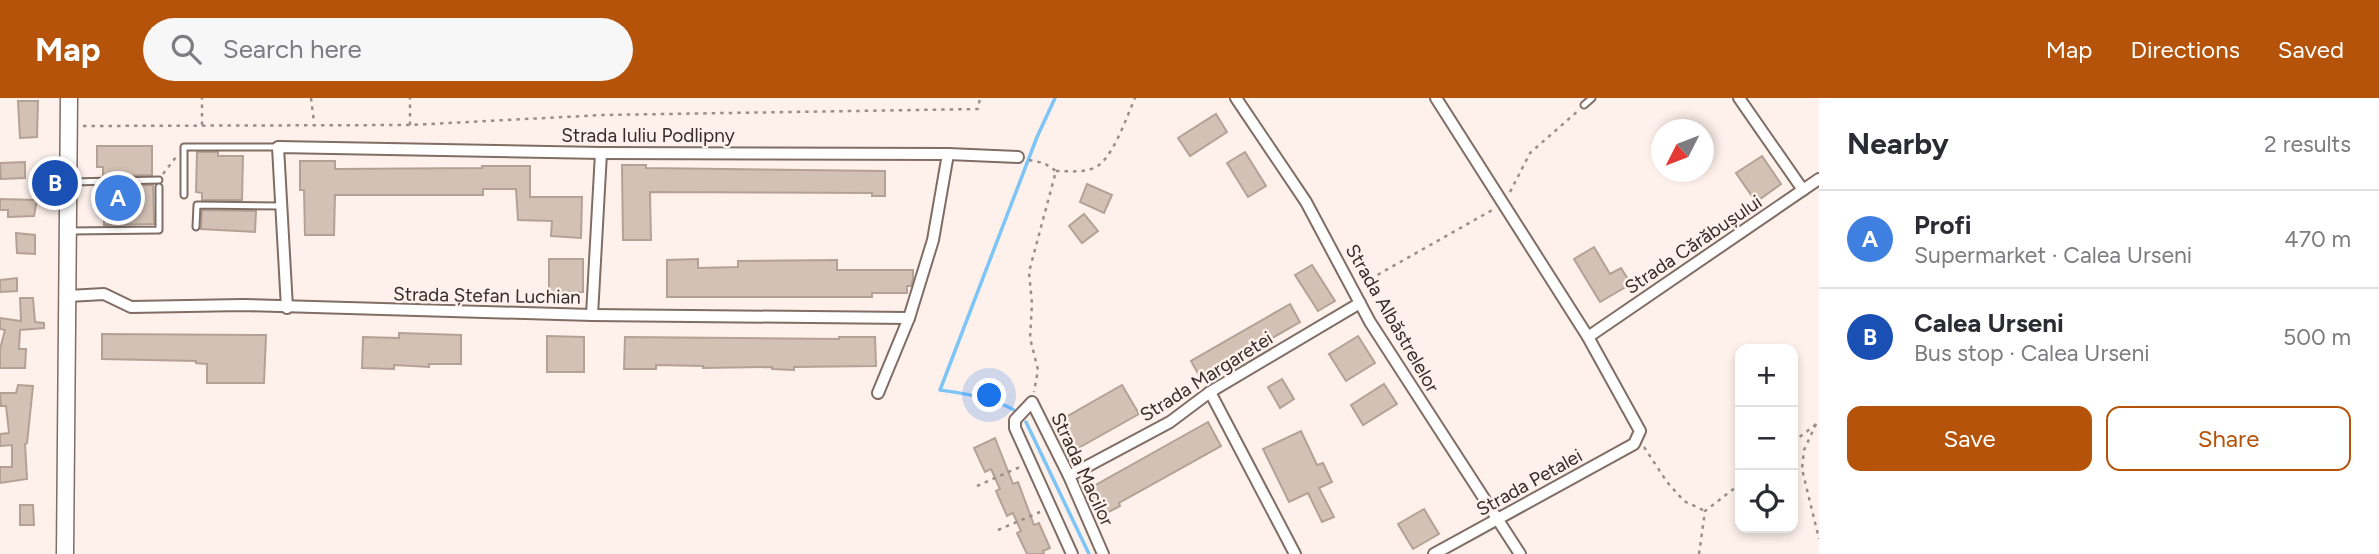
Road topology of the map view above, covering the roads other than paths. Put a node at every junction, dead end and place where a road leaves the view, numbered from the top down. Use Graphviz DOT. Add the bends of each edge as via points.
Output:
graph roads {
  1 [pos="69,98"];
  2 [pos="1236,98"];
  3 [pos="1436,98"];
  4 [pos="1592,98"];
  5 [pos="1740,98"];
  6 [pos="1584,105"];
  7 [pos="278,147"];
  8 [pos="601,153"];
  9 [pos="948,154"];
  10 [pos="1018,157"];
  11 [pos="1819,179"];
  12 [pos="68,182"];
  13 [pos="1803,190"];
  14 [pos="184,195"];
  15 [pos="281,206"];
  16 [pos="196,227"];
  17 [pos="67,231"];
  18 [pos="68,296"];
  19 [pos="1360,303"];
  20 [pos="287,308"];
  21 [pos="592,315"];
  22 [pos="909,318"];
  23 [pos="1588,337"];
  24 [pos="1210,392"];
  25 [pos="878,393"];
  26 [pos="1069,476"];
  27 [pos="1499,519"];
  28 [pos="65,554"];
  29 [pos="1072,554"];
  30 [pos="1103,554"];
  31 [pos="1295,554"];
  32 [pos="1434,554"];
  33 [pos="1520,554"];
  1 -- 12 [label="street"];
  2 -- 19 [label="street, Strada Albăstrelelor" via="1306,202"];
  3 -- 23 [label="street"];
  4 -- 6 [label="lane"];
  5 -- 13 [label="street"];
  7 -- 8 [label="street, Strada Iuliu Podlipny"];
  7 -- 14 [label="lane" via="184,147"];
  7 -- 15 [label="street"];
  8 -- 9 [label="street, Strada Iuliu Podlipny"];
  8 -- 21 [label="street"];
  9 -- 10 [label="street, Strada Iuliu Podlipny"];
  9 -- 22 [label="street" via="933,240"];
  11 -- 13 [label="street, Strada Cărăbușului"];
  12 -- 17 [label="street"];
  12 -- 17 [label="lane" via="159,183 159,230"];
  13 -- 23 [label="street, Strada Cărăbușului"];
  15 -- 16 [label="lane" via="197,205"];
  15 -- 20 [label="street"];
  17 -- 18 [label="street"];
  18 -- 20 [label="street, Strada Ștefan Luchian" via="104,294 131,307"];
  18 -- 28 [label="street"];
  19 -- 24 [label="street, Strada Margaretei"];
  19 -- 27 [label="street, Strada Albăstrelelor"];
  20 -- 21 [label="street, Strada Ștefan Luchian"];
  21 -- 22 [label="street, Strada Ștefan Luchian"];
  22 -- 25 [label="street"];
  23 -- 27 [label="street, Strada Petalei" via="1633,416 1640,431 1638,438"];
  24 -- 26 [label="street, Strada Margaretei" via="1170,422"];
  24 -- 31 [label="street"];
  26 -- 29 [label="street, Strada Macilor" via="1032,402 1015,420 1015,428"];
  26 -- 30 [label="street, Strada Macilor"];
  27 -- 32 [label="street, Strada Petalei"];
  27 -- 33 [label="street, Strada Albăstrelelor"];
}
